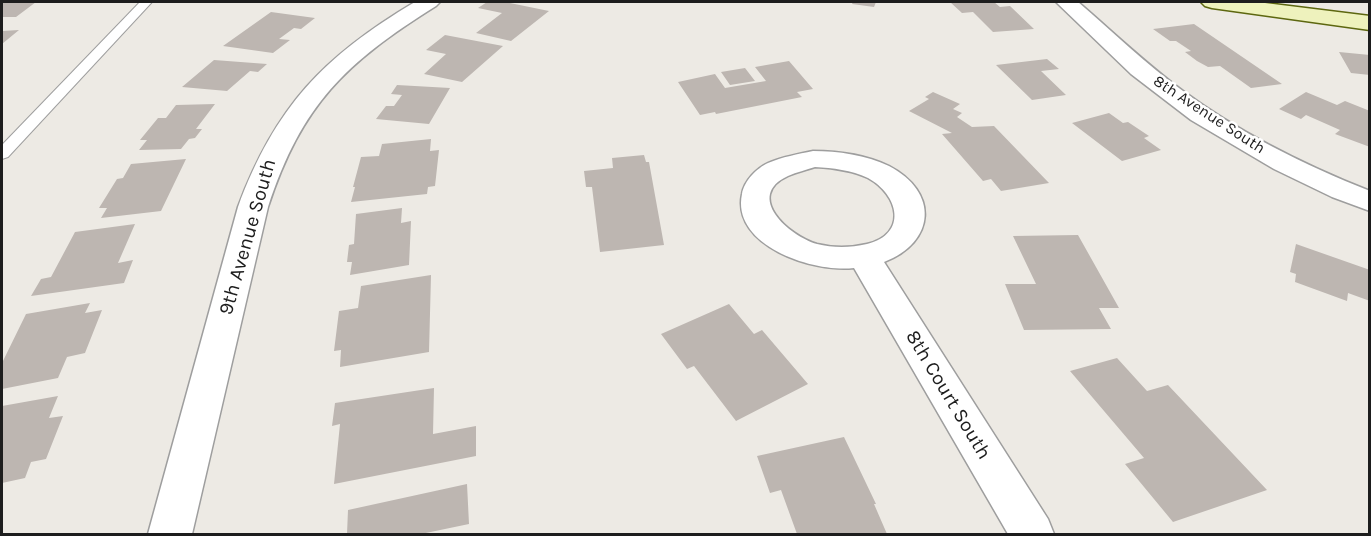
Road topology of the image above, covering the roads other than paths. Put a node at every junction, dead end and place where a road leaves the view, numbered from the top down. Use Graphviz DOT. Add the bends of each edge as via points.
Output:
graph roads {
  1 [pos="146,2"];
  2 [pos="429,2"];
  3 [pos="1066,2"];
  4 [pos="1212,2"];
  5 [pos="1370,23"];
  6 [pos="2,154"];
  7 [pos="1370,202"];
  8 [pos="864,256"];
  9 [pos="170,534"];
  10 [pos="1032,534"];
  1 -- 6 [label="lane"];
  2 -- 9 [label="street, 9th Avenue South" via="376,34 330,73 291,120 275,147 253,207"];
  3 -- 7 [label="street, 8th Avenue South" via="1151,79 1205,117 1275,158"];
  4 -- 5 [label="street"];
  8 -- 8 [label="street" via="896,243 910,220 904,195 882,175 849,162 813,159 780,167 759,184 754,196 760,220 784,243 822,256"];
  8 -- 10 [label="street, 8th Court South"];
}
